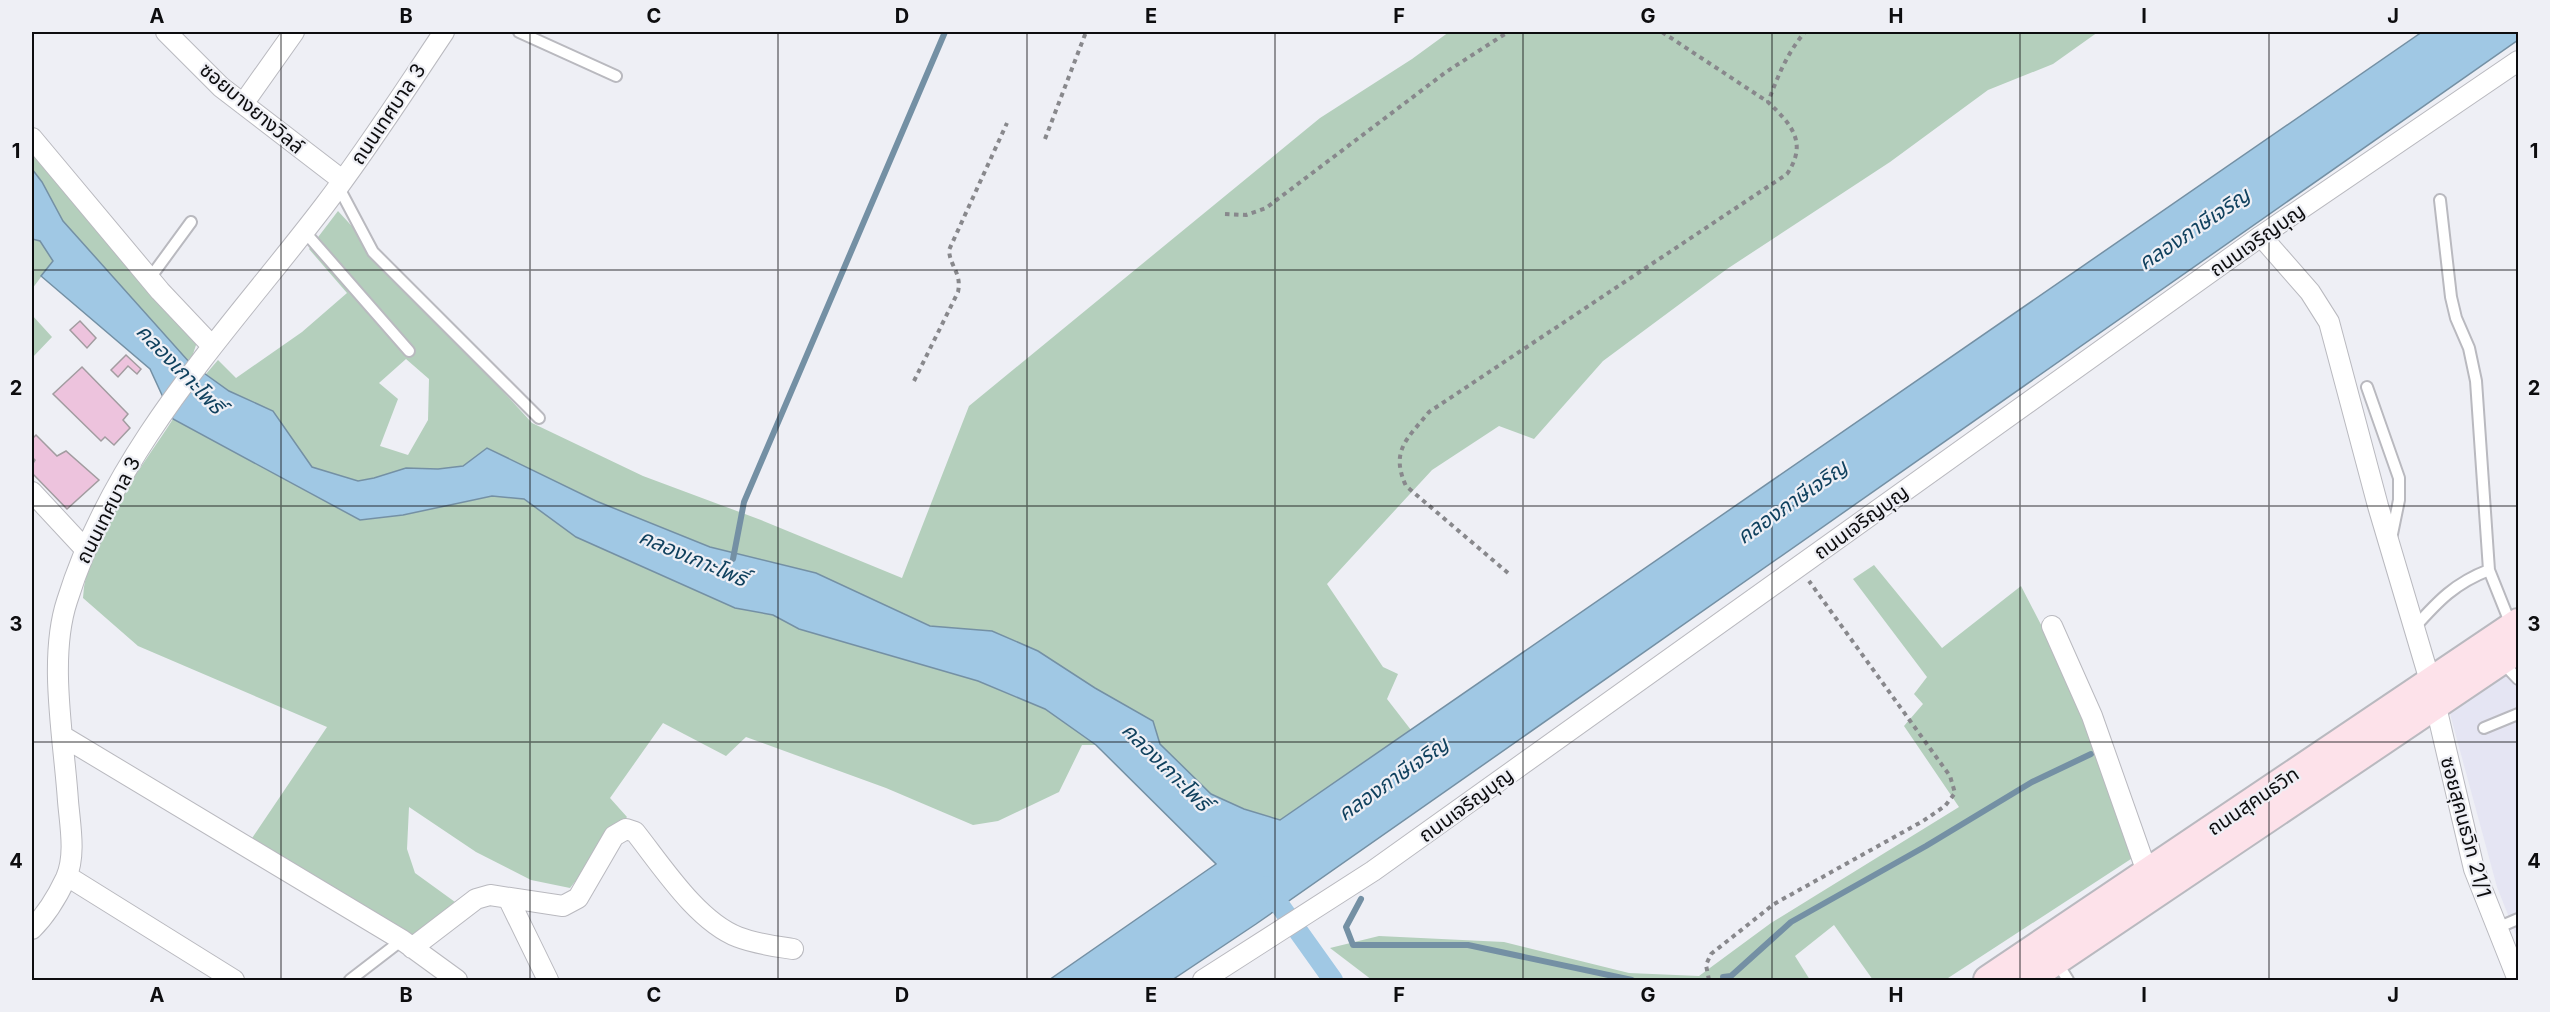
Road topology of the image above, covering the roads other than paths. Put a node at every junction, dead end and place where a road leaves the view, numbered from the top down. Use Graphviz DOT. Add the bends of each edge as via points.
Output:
graph roads {
  1 [pos="166,32"];
  2 [pos="294,32"];
  3 [pos="444,32"];
  4 [pos="519,32"];
  5 [pos="2518,61"];
  6 [pos="616,76"];
  7 [pos="243,104"];
  8 [pos="32,138"];
  9 [pos="340,183"];
  10 [pos="2440,200"];
  11 [pos="191,222"];
  12 [pos="304,231"];
  13 [pos="2261,236"];
  14 [pos="150,278"];
  15 [pos="409,351"];
  16 [pos="207,352"];
  17 [pos="2367,387"];
  18 [pos="539,418"];
  19 [pos="32,492"];
  20 [pos="2389,545"];
  21 [pos="85,549"];
  22 [pos="2489,570"];
  23 [pos="2052,626"];
  24 [pos="2414,628"];
  25 [pos="2514,646"];
  26 [pos="2432,693"];
  27 [pos="2518,714"];
  28 [pos="2484,728"];
  29 [pos="64,737"];
  30 [pos="2147,872"];
  31 [pos="67,876"];
  32 [pos="508,898"];
  33 [pos="2518,919"];
  34 [pos="2497,928"];
  35 [pos="32,929"];
  36 [pos="407,944"];
  37 [pos="793,949"];
  38 [pos="2062,971"];
  39 [pos="2518,980"];
  40 [pos="234,981"];
  41 [pos="350,981"];
  42 [pos="457,981"];
  43 [pos="548,981"];
  44 [pos="1203,981"];
  45 [pos="1988,981"];
  46 [pos="2027,981"];
  1 -- 7 [label="street, ซอยบางยางวิลล์"];
  2 -- 7 [label="street"];
  3 -- 9 [label="street, ถนนเทศบาล 3"];
  4 -- 6 [label="lane"];
  5 -- 13 [label="street, ถนนเจริญบุญ"];
  7 -- 9 [label="street, ซอยบางยางวิลล์"];
  8 -- 14 [label="street"];
  9 -- 12 [label="street, ถนนเทศบาล 3"];
  9 -- 18 [label="lane" via="373,252"];
  10 -- 22 [label="lane" via="2451,297 2476,381"];
  11 -- 14 [label="lane"];
  12 -- 15 [label="lane"];
  12 -- 16 [label="street, ถนนเทศบาล 3"];
  13 -- 20 [label="street, ซอยสุคนธวิท 21/1" via="2310,292 2329,322"];
  13 -- 44 [label="street, ถนนเจริญบุญ" via="1373,871"];
  14 -- 16 [label="street"];
  16 -- 21 [label="street, ถนนเทศบาล 3" via="126,466"];
  17 -- 20 [label="lane" via="2399,478 2399,500"];
  19 -- 21 [label="street"];
  20 -- 24 [label="street, ซอยสุคนธวิท 21/1"];
  21 -- 29 [label="street, ถนนเทศบาล 3" via="58,636"];
  22 -- 24 [label="lane" via="2441,597"];
  22 -- 25 [label="lane"];
  23 -- 30 [label="street" via="2092,716"];
  24 -- 26 [label="street, ซอยสุคนธวิท 21/1"];
  25 -- 26 [label="main road, ถนนสุคนธวิท"];
  26 -- 30 [label="main road, ถนนสุคนธวิท"];
  26 -- 34 [label="street, ซอยสุคนธวิท 21/1" via="2474,869"];
  26 -- 38 [label="main road, ถนนสุคนธวิท"];
  27 -- 28 [label="lane"];
  29 -- 31 [label="street, ถนนเทศบาล 3" via="72,841"];
  29 -- 36 [label="street"];
  30 -- 45 [label="main road, ถนนสุคนธวิท"];
  31 -- 35 [label="street, ถนนเทศบาล 3"];
  31 -- 40 [label="street"];
  32 -- 36 [label="street" via="490,895 476,899"];
  32 -- 37 [label="street" via="563,906 571,903 578,898 614,836 626,829 635,832 690,900 723,929 756,943"];
  32 -- 43 [label="street"];
  33 -- 34 [label="lane"];
  34 -- 39 [label="street, ซอยสุคนธวิท 21/1"];
  36 -- 41 [label="lane"];
  36 -- 42 [label="street"];
  38 -- 46 [label="main road, ถนนสุคนธวิท"];
}
